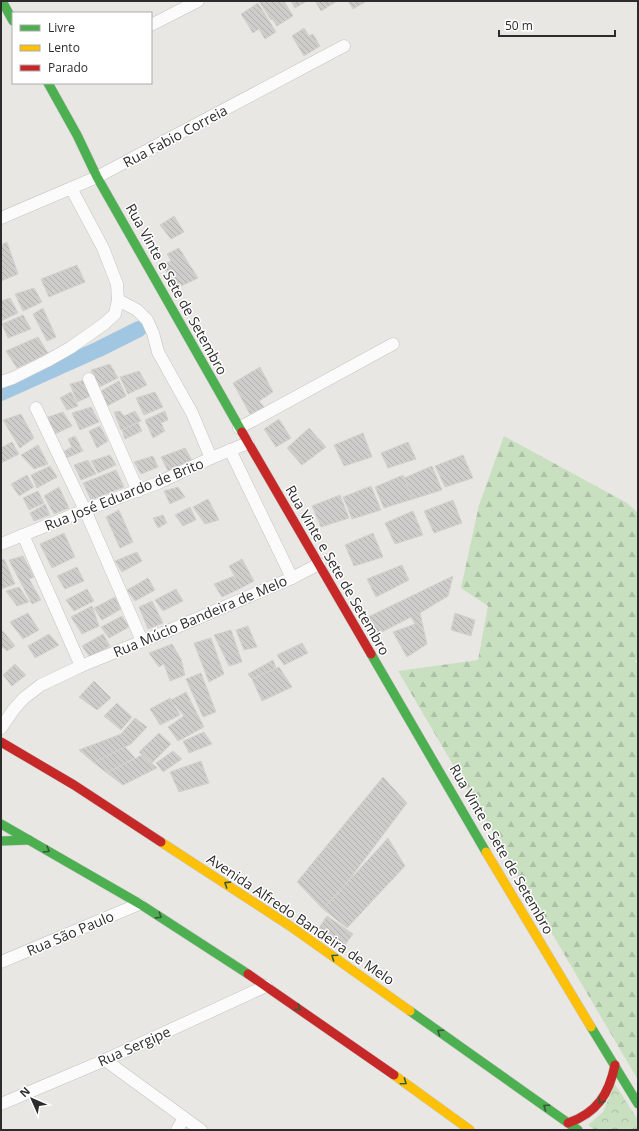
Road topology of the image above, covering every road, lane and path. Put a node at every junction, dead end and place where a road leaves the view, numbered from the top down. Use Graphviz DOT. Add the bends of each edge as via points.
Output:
graph roads {
  1 [pos="2,1"];
  2 [pos="198,1"];
  3 [pos="12,19"];
  4 [pos="152,24"];
  5 [pos="344,46"];
  6 [pos="49,84"];
  7 [pos="97,177"];
  8 [pos="71,188"];
  9 [pos="1,218"];
  10 [pos="118,300"];
  11 [pos="393,344"];
  12 [pos="89,379"];
  13 [pos="1,382"];
  14 [pos="36,408"];
  15 [pos="239,428"];
  16 [pos="248,443"];
  17 [pos="230,450"];
  18 [pos="211,458"];
  19 [pos="138,491"];
  20 [pos="85,510"];
  21 [pos="23,535"];
  22 [pos="1,544"];
  23 [pos="319,564"];
  24 [pos="292,578"];
  25 [pos="142,641"];
  26 [pos="81,666"];
  27 [pos="1,728"];
  28 [pos="1,742"];
  29 [pos="1,824"];
  30 [pos="1,840"];
  31 [pos="29,840"];
  32 [pos="139,904"];
  33 [pos="1,962"];
  34 [pos="266,986"];
  35 [pos="105,1060"];
  36 [pos="615,1065"];
  37 [pos="1,1104"];
  38 [pos="638,1104"];
  39 [pos="184,1118"];
  40 [pos="568,1123"];
  41 [pos="177,1130"];
  42 [pos="201,1130"];
  43 [pos="470,1130"];
  44 [pos="578,1130"];
  1 -- 3 [label="main road"];
  2 -- 4 [label="street"];
  5 -- 7 [label="street, Rua Fabio Correia"];
  6 -- 7 [label="main road, Rua Vinte e Sete de Setembro"];
  7 -- 8 [label="street, Rua Fabio Correia"];
  7 -- 15 [label="main road, Rua Vinte e Sete de Setembro"];
  8 -- 9 [label="street, Rua Fabio Correia"];
  8 -- 10 [label="street" via="103,248 117,284"];
  10 -- 13 [label="street" via="115,314 70,348"];
  10 -- 18 [label="street" via="137,310 147,320 158,352 192,414"];
  11 -- 15 [label="street"];
  12 -- 19 [label="street"];
  14 -- 20 [label="street"];
  15 -- 16 [label="main road, Rua Vinte e Sete de Setembro"];
  16 -- 17 [label="street, Rua José Eduardo de Brito"];
  16 -- 23 [label="main road, Rua Vinte e Sete de Setembro"];
  17 -- 18 [label="street, Rua José Eduardo de Brito"];
  17 -- 24 [label="street"];
  18 -- 19 [label="street, Rua José Eduardo de Brito"];
  19 -- 20 [label="street, Rua José Eduardo de Brito"];
  20 -- 21 [label="street, Rua José Eduardo de Brito"];
  20 -- 25 [label="street"];
  21 -- 22 [label="street, Rua José Eduardo de Brito"];
  21 -- 26 [label="street"];
  23 -- 24 [label="street, Rua Múcio Bandeira de Melo"];
  23 -- 36 [label="main road, Rua Vinte e Sete de Setembro" via="523,915"];
  24 -- 25 [label="street, Rua Múcio Bandeira de Melo"];
  25 -- 26 [label="street, Rua Múcio Bandeira de Melo"];
  26 -- 27 [label="street, Rua Múcio Bandeira de Melo" via="42,684 24,698"];
  40 -- 28 [label="main road, Avenida Alfredo Bandeira de Melo, one-way" via="290,926 80,789"];
  29 -- 31 [label="main road"];
  30 -- 31 [label="main road"];
  31 -- 32 [label="main road, one-way"];
  32 -- 33 [label="street, Rua São Paulo"];
  32 -- 34 [label="main road, one-way"];
  34 -- 35 [label="street, Rua Sergipe"];
  34 -- 43 [label="main road, one-way"];
  35 -- 37 [label="street, Rua Sergipe"];
  35 -- 39 [label="street"];
  36 -- 38 [label="main road, Rua Vinte e Sete de Setembro"];
  36 -- 40 [label="main road, one-way" via="612,1080 597,1106 585,1117"];
  39 -- 41 [label="street"];
  39 -- 42 [label="street"];
  40 -- 44 [label="main road, Avenida Alfredo Bandeira de Melo"];
}
